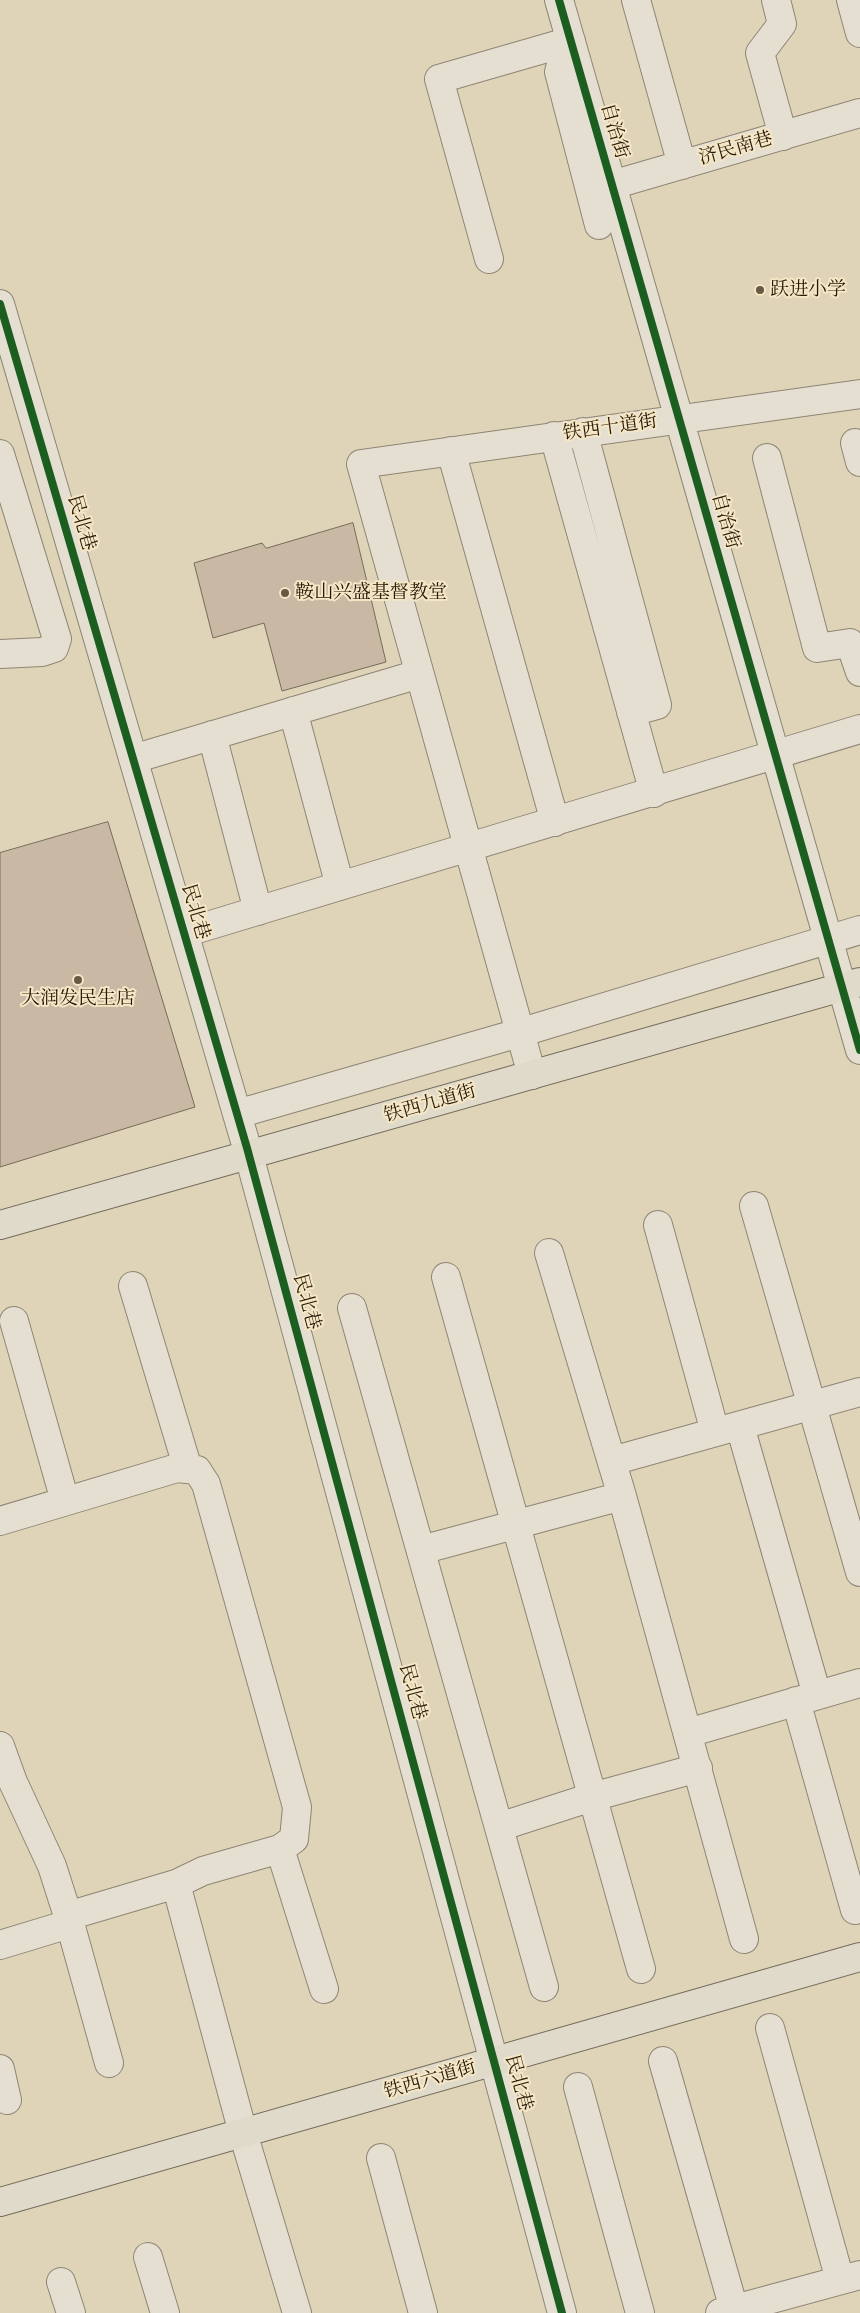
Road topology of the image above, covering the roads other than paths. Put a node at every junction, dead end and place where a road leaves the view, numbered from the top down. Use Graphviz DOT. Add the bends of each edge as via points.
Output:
graph roads {
  1 [pos="559,0"];
  2 [pos="636,0"];
  3 [pos="776,0"];
  4 [pos="850,0"];
  5 [pos="860,32"];
  6 [pos="569,41"];
  7 [pos="860,113"];
  8 [pos="783,136"];
  9 [pos="682,165"];
  10 [pos="612,185"];
  11 [pos="599,225"];
  12 [pos="489,259"];
  13 [pos="0,304"];
  14 [pos="860,394"];
  15 [pos="679,418"];
  16 [pos="583,432"];
  17 [pos="554,436"];
  18 [pos="451,451"];
  19 [pos="0,454"];
  20 [pos="767,458"];
  21 [pos="0,654"];
  22 [pos="860,672"];
  23 [pos="419,674"];
  24 [pos="293,711"];
  25 [pos="632,712"];
  26 [pos="860,729"];
  27 [pos="212,736"];
  28 [pos="776,756"];
  29 [pos="133,759"];
  30 [pos="654,793"];
  31 [pos="555,822"];
  32 [pos="466,849"];
  33 [pos="340,886"];
  34 [pos="258,911"];
  35 [pos="860,930"];
  36 [pos="184,933"];
  37 [pos="828,938"];
  38 [pos="851,984"];
  39 [pos="519,1033"];
  40 [pos="860,1050"];
  41 [pos="532,1075"];
  42 [pos="237,1114"];
  43 [pos="249,1155"];
  44 [pos="754,1206"];
  45 [pos="0,1225"];
  46 [pos="658,1225"];
  47 [pos="549,1253"];
  48 [pos="446,1277"];
  49 [pos="133,1286"];
  50 [pos="352,1308"];
  51 [pos="14,1321"];
  52 [pos="860,1392"];
  53 [pos="812,1407"];
  54 [pos="727,1429"];
  55 [pos="612,1461"];
  56 [pos="188,1469"];
  57 [pos="622,1496"];
  58 [pos="65,1501"];
  59 [pos="0,1520"];
  60 [pos="515,1524"];
  61 [pos="421,1550"];
  62 [pos="860,1572"];
  63 [pos="860,1683"];
  64 [pos="807,1698"];
  65 [pos="688,1733"];
  66 [pos="0,1746"];
  67 [pos="698,1768"];
  68 [pos="5,1774"];
  69 [pos="592,1797"];
  70 [pos="499,1827"];
  71 [pos="280,1849"];
  72 [pos="176,1884"];
  73 [pos="855,1910"];
  74 [pos="68,1920"];
  75 [pos="744,1939"];
  76 [pos="0,1946"];
  77 [pos="860,1957"];
  78 [pos="641,1970"];
  79 [pos="544,1986"];
  80 [pos="324,1989"];
  81 [pos="770,2028"];
  82 [pos="495,2061"];
  83 [pos="663,2061"];
  84 [pos="109,2063"];
  85 [pos="0,2069"];
  86 [pos="578,2087"];
  87 [pos="7,2100"];
  88 [pos="243,2133"];
  89 [pos="382,2158"];
  90 [pos="0,2202"];
  91 [pos="148,2257"];
  92 [pos="850,2277"];
  93 [pos="61,2282"];
  94 [pos="727,2311"];
  95 [pos="71,2313"];
  96 [pos="165,2313"];
  97 [pos="296,2313"];
  98 [pos="423,2313"];
  99 [pos="562,2313"];
  100 [pos="640,2313"];
  1 -- 6 [label="street, 自治街"];
  2 -- 9 [label="street"];
  3 -- 8 [label="street" via="782,24 760,53"];
  4 -- 5 [label="street"];
  6 -- 10 [label="street, 自治街"];
  6 -- 11 [label="street" via="559,72"];
  6 -- 12 [label="street" via="439,78"];
  7 -- 8 [label="street, 济民南巷"];
  8 -- 9 [label="street, 济民南巷"];
  9 -- 10 [label="street, 济民南巷"];
  10 -- 15 [label="street, 自治街"];
  13 -- 29 [label="street, 民北巷"];
  14 -- 15 [label="street, 铁西十道街"];
  15 -- 16 [label="street, 铁西十道街"];
  15 -- 28 [label="street, 自治街"];
  16 -- 17 [label="street, 铁西十道街"];
  16 -- 25 [label="street" via="657,705"];
  17 -- 18 [label="street, 铁西十道街"];
  17 -- 25 [label="street"];
  18 -- 23 [label="street, 铁西十道街" via="361,464"];
  18 -- 31 [label="street"];
  19 -- 21 [label="street" via="57,639 54,648 42,652"];
  20 -- 22 [label="street" via="817,648 850,643"];
  23 -- 24 [label="street"];
  23 -- 32 [label="street"];
  24 -- 27 [label="street"];
  24 -- 33 [label="street"];
  25 -- 30 [label="street"];
  26 -- 28 [label="street"];
  27 -- 29 [label="street"];
  27 -- 34 [label="street"];
  28 -- 30 [label="street"];
  28 -- 37 [label="street, 自治街"];
  29 -- 36 [label="street, 民北巷"];
  30 -- 31 [label="street"];
  31 -- 32 [label="street"];
  32 -- 33 [label="street"];
  32 -- 39 [label="street"];
  33 -- 34 [label="street"];
  34 -- 36 [label="street"];
  35 -- 37 [label="street"];
  36 -- 42 [label="street, 民北巷"];
  37 -- 38 [label="street, 自治街"];
  37 -- 39 [label="street"];
  38 -- 40 [label="street, 自治街"];
  38 -- 41 [label="main road, 铁西九道街"];
  39 -- 41 [label="street"];
  39 -- 42 [label="street"];
  41 -- 43 [label="main road, 铁西九道街"];
  42 -- 43 [label="street, 民北巷"];
  43 -- 45 [label="main road, 铁西九道街"];
  43 -- 82 [label="street, 民北巷"];
  44 -- 53 [label="street"];
  46 -- 54 [label="street"];
  47 -- 55 [label="street"];
  48 -- 60 [label="street"];
  49 -- 56 [label="street"];
  50 -- 61 [label="street"];
  51 -- 58 [label="street"];
  52 -- 53 [label="street"];
  53 -- 54 [label="street"];
  53 -- 62 [label="street"];
  54 -- 55 [label="street"];
  54 -- 64 [label="street"];
  55 -- 57 [label="street"];
  56 -- 58 [label="street" via="177,1468"];
  56 -- 71 [label="street" via="197,1470 206,1484 297,1807 294,1839"];
  57 -- 60 [label="street"];
  57 -- 65 [label="street"];
  58 -- 59 [label="street"];
  60 -- 61 [label="street"];
  60 -- 69 [label="street"];
  61 -- 70 [label="street"];
  63 -- 64 [label="street"];
  64 -- 65 [label="street"];
  64 -- 73 [label="street"];
  65 -- 67 [label="street"];
  66 -- 68 [label="street"];
  67 -- 69 [label="street"];
  67 -- 75 [label="street"];
  68 -- 74 [label="street" via="52,1866"];
  69 -- 70 [label="street"];
  69 -- 78 [label="street"];
  70 -- 79 [label="street"];
  71 -- 72 [label="street" via="202,1870"];
  71 -- 80 [label="street"];
  72 -- 74 [label="street"];
  72 -- 88 [label="street"];
  74 -- 76 [label="street"];
  74 -- 84 [label="street"];
  77 -- 82 [label="main road, 铁西六道街"];
  81 -- 92 [label="street"];
  82 -- 88 [label="main road, 铁西六道街"];
  82 -- 99 [label="street, 民北巷"];
  83 -- 94 [label="street"];
  85 -- 87 [label="street"];
  86 -- 100 [label="street"];
  88 -- 90 [label="main road, 铁西六道街"];
  88 -- 97 [label="street"];
  89 -- 98 [label="street"];
  91 -- 96 [label="street"];
  92 -- 94 [label="street"];
  93 -- 95 [label="street"];
}
